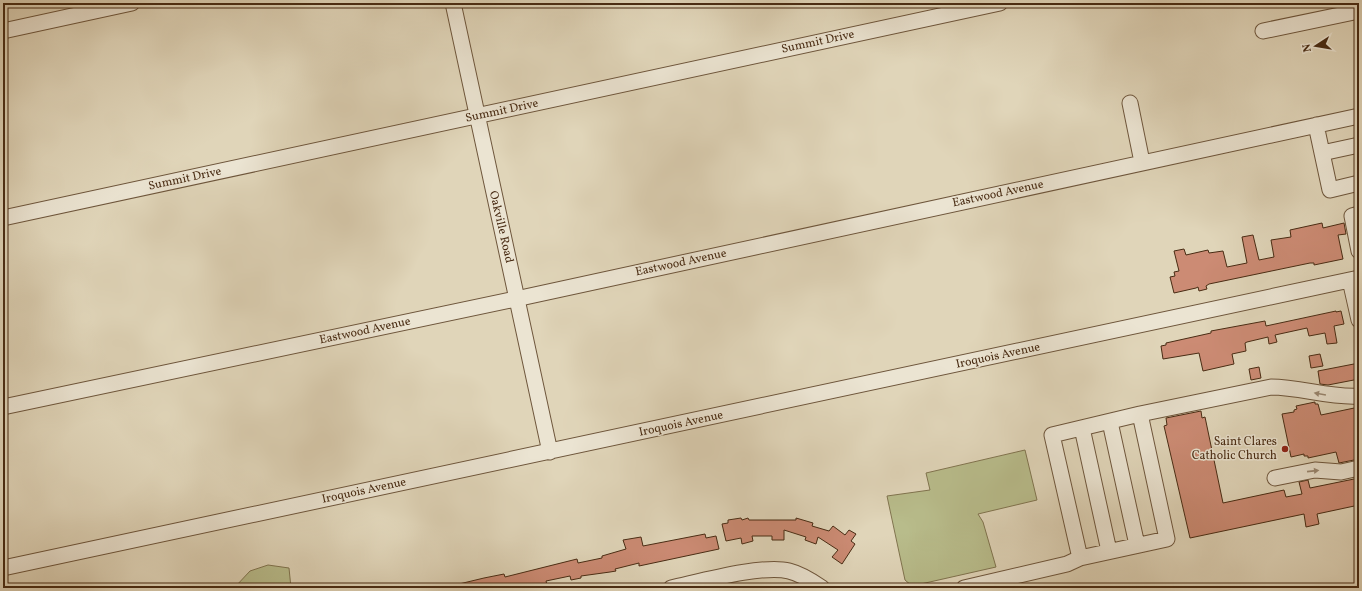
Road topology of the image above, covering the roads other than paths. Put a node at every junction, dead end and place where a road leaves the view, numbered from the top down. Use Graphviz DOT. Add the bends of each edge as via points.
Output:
graph roads {
  1 [pos="132,3"];
  2 [pos="453,3"];
  3 [pos="1000,3"];
  4 [pos="1359,11"];
  5 [pos="3,31"];
  6 [pos="1263,31"];
  7 [pos="1130,103"];
  8 [pos="477,116"];
  9 [pos="1359,116"];
  10 [pos="1316,125"];
  11 [pos="1359,145"];
  12 [pos="1322,153"];
  13 [pos="1142,162"];
  14 [pos="1359,183"];
  15 [pos="1359,214"];
  16 [pos="3,218"];
  17 [pos="1359,225"];
  18 [pos="1359,231"];
  19 [pos="1359,251"];
  20 [pos="1354,279"];
  21 [pos="517,299"];
  22 [pos="1359,320"];
  23 [pos="1359,396"];
  24 [pos="3,407"];
  25 [pos="1140,414"];
  26 [pos="1110,422"];
  27 [pos="1082,428"];
  28 [pos="550,452"];
  29 [pos="1359,468"];
  30 [pos="1275,478"];
  31 [pos="1137,545"];
  32 [pos="1109,551"];
  33 [pos="1080,558"];
  34 [pos="3,568"];
  35 [pos="671,588"];
  36 [pos="822,588"];
  37 [pos="964,588"];
  1 -- 5 [label="street"];
  2 -- 8 [label="street, Oakville Road"];
  3 -- 8 [label="street, Summit Drive"];
  4 -- 6 [label="street"];
  7 -- 13 [label="street"];
  8 -- 16 [label="street, Summit Drive"];
  8 -- 21 [label="street, Oakville Road"];
  9 -- 10 [label="street, Eastwood Avenue"];
  10 -- 12 [label="street"];
  10 -- 13 [label="street, Eastwood Avenue"];
  11 -- 12 [label="street"];
  12 -- 14 [label="street" via="1330,190"];
  13 -- 21 [label="street, Eastwood Avenue"];
  15 -- 19 [label="street" via="1352,216"];
  17 -- 18 [label="street"];
  20 -- 22 [label="street"];
  20 -- 28 [label="street, Iroquois Avenue"];
  21 -- 24 [label="street, Eastwood Avenue"];
  21 -- 28 [label="street, Oakville Road"];
  23 -- 25 [label="street, one-way" via="1325,395 1288,387 1257,390"];
  25 -- 26 [label="street"];
  25 -- 31 [label="street" via="1167,539"];
  26 -- 27 [label="street"];
  26 -- 31 [label="street"];
  27 -- 32 [label="street"];
  27 -- 33 [label="street" via="1052,435"];
  28 -- 34 [label="street, Iroquois Avenue"];
  30 -- 29 [label="street, one-way" via="1315,470 1341,472"];
  31 -- 32 [label="street"];
  32 -- 33 [label="street"];
  33 -- 37 [label="street" via="1067,564"];
  35 -- 36 [label="street" via="754,571 777,569 799,574"];
}
